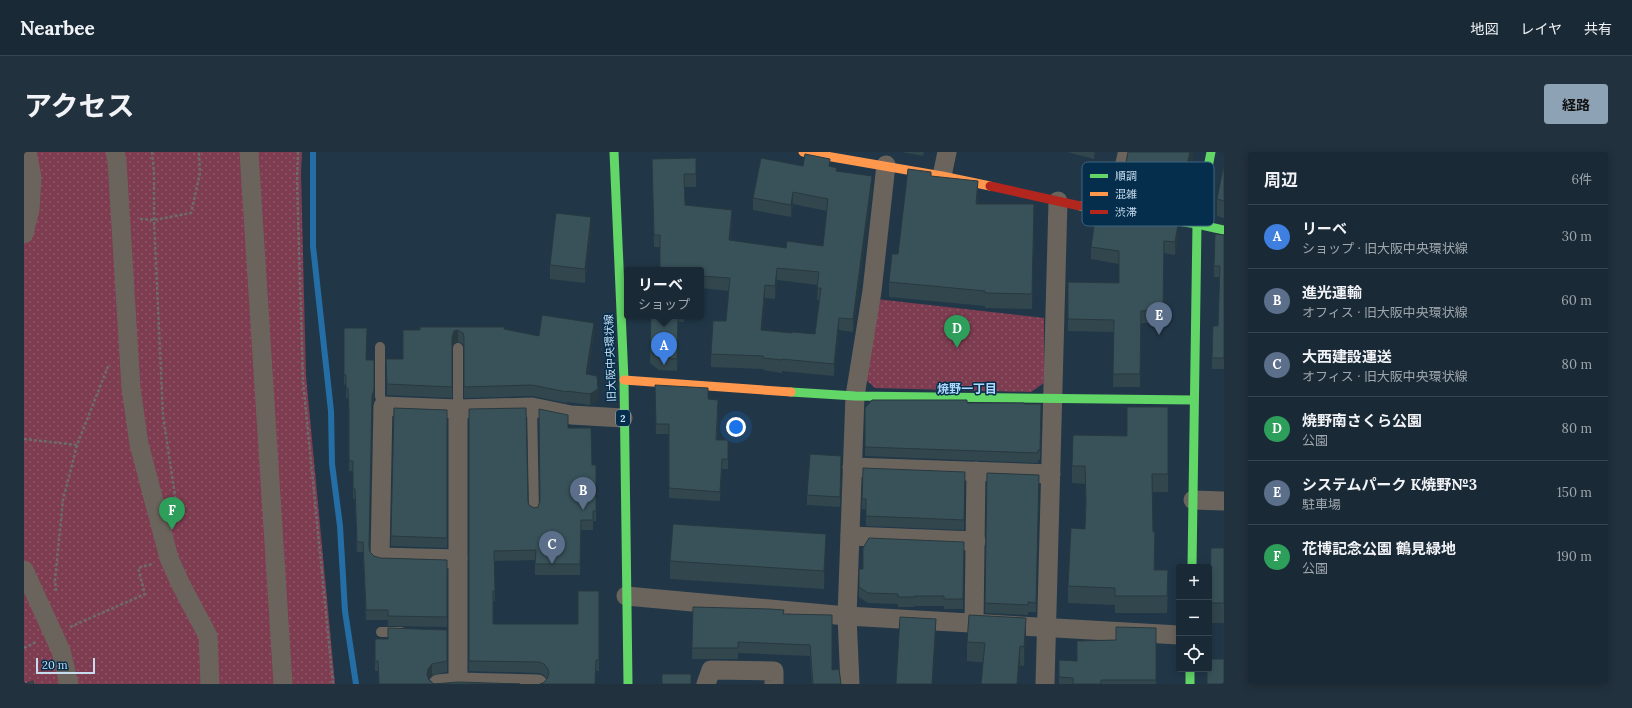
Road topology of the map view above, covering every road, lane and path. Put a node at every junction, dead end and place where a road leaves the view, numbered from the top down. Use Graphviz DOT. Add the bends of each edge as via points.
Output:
graph roads {
  1 [pos="27,152"];
  2 [pos="115,152"];
  3 [pos="152,152"];
  4 [pos="199,152"];
  5 [pos="249,152"];
  6 [pos="298,152"];
  7 [pos="614,152"];
  8 [pos="803,152"];
  9 [pos="947,152"];
  10 [pos="1123,152"];
  11 [pos="1211,152"];
  12 [pos="1121,162"];
  13 [pos="1209,162"];
  14 [pos="886,166"];
  15 [pos="942,176"];
  16 [pos="1058,201"];
  17 [pos="1082,206"];
  18 [pos="121,218"];
  19 [pos="154,220"];
  20 [pos="1197,226"];
  21 [pos="1206,226"];
  22 [pos="1224,230"];
  23 [pos="24,234"];
  24 [pos="380,347"];
  25 [pos="458,348"];
  26 [pos="109,364"];
  27 [pos="624,380"];
  28 [pos="855,396"];
  29 [pos="1053,399"];
  30 [pos="1194,400"];
  31 [pos="383,406"];
  32 [pos="532,407"];
  33 [pos="458,409"];
  34 [pos="623,418"];
  35 [pos="24,439"];
  36 [pos="77,445"];
  37 [pos="852,467"];
  38 [pos="976,471"];
  39 [pos="1051,474"];
  40 [pos="1194,500"];
  41 [pos="1224,501"];
  42 [pos="177,505"];
  43 [pos="534,512"];
  44 [pos="850,536"];
  45 [pos="976,541"];
  46 [pos="169,558"];
  47 [pos="458,559"];
  48 [pos="1192,564"];
  49 [pos="24,570"];
  50 [pos="56,594"];
  51 [pos="626,596"];
  52 [pos="847,616"];
  53 [pos="974,623"];
  54 [pos="1047,628"];
  55 [pos="381,632"];
  56 [pos="412,633"];
  57 [pos="53,634"];
  58 [pos="1176,635"];
  59 [pos="1190,672"];
  60 [pos="458,682"];
  61 [pos="69,684"];
  62 [pos="210,684"];
  63 [pos="283,684"];
  64 [pos="333,684"];
  65 [pos="438,684"];
  66 [pos="503,684"];
  67 [pos="538,684"];
  68 [pos="628,684"];
  69 [pos="706,684"];
  70 [pos="774,684"];
  71 [pos="850,684"];
  72 [pos="1045,684"];
  73 [pos="1190,684"];
  1 -- 23 [label="street" via="32,177 30,209"];
  2 -- 18 [label="street"];
  3 -- 19 [label="path"];
  4 -- 19 [label="path" via="200,173 191,213"];
  5 -- 63 [label="street"];
  6 -- 64 [label="path" via="303,381"];
  7 -- 27 [label="street, 旧大阪中央環状線 / 2"];
  8 -- 14 [label="street"];
  9 -- 15 [label="street"];
  10 -- 12 [label="lane"];
  11 -- 13 [label="street"];
  14 -- 15 [label="street"];
  14 -- 28 [label="street" via="872,291"];
  15 -- 16 [label="street"];
  16 -- 17 [label="street"];
  16 -- 29 [label="street"];
  18 -- 19 [label="path"];
  18 -- 46 [label="street" via="134,414 139,444"];
  19 -- 42 [label="path" via="162,416"];
  20 -- 30 [label="street"];
  21 -- 22 [label="street"];
  24 -- 31 [label="lane" via="380,396"];
  25 -- 33 [label="lane"];
  26 -- 36 [label="path"];
  27 -- 28 [label="street"];
  27 -- 34 [label="street, 旧大阪中央環状線 / 2"];
  28 -- 29 [label="street"];
  28 -- 37 [label="street"];
  29 -- 30 [label="street"];
  29 -- 39 [label="street"];
  30 -- 40 [label="street"];
  31 -- 33 [label="street"];
  31 -- 47 [label="street" via="380,557"];
  32 -- 33 [label="street"];
  32 -- 34 [label="street" via="571,415"];
  32 -- 43 [label="lane"];
  33 -- 47 [label="street"];
  34 -- 51 [label="street, 旧大阪中央環状線 / 2"];
  35 -- 36 [label="path"];
  36 -- 50 [label="path" via="63,500 54,580"];
  37 -- 38 [label="street"];
  37 -- 44 [label="street"];
  38 -- 39 [label="street"];
  38 -- 45 [label="street"];
  39 -- 54 [label="street"];
  40 -- 41 [label="street"];
  40 -- 48 [label="street"];
  44 -- 45 [label="street"];
  44 -- 52 [label="street"];
  45 -- 53 [label="street"];
  46 -- 57 [label="path" via="138,568 145,594"];
  46 -- 62 [label="street" via="208,636"];
  47 -- 60 [label="street" via="454,634"];
  49 -- 57 [label="street"];
  51 -- 52 [label="street"];
  51 -- 68 [label="street, 旧大阪中央環状線 / 2"];
  52 -- 53 [label="street"];
  52 -- 71 [label="street"];
  53 -- 54 [label="street"];
  54 -- 58 [label="street"];
  54 -- 72 [label="street"];
  55 -- 56 [label="lane"];
  57 -- 61 [label="street" via="61,651"];
  59 -- 73 [label="street"];
  60 -- 65 [label="street"];
  60 -- 66 [label="street"];
  66 -- 67 [label="street"];
  69 -- 70 [label="street" via="711,670 774,671"];
}
